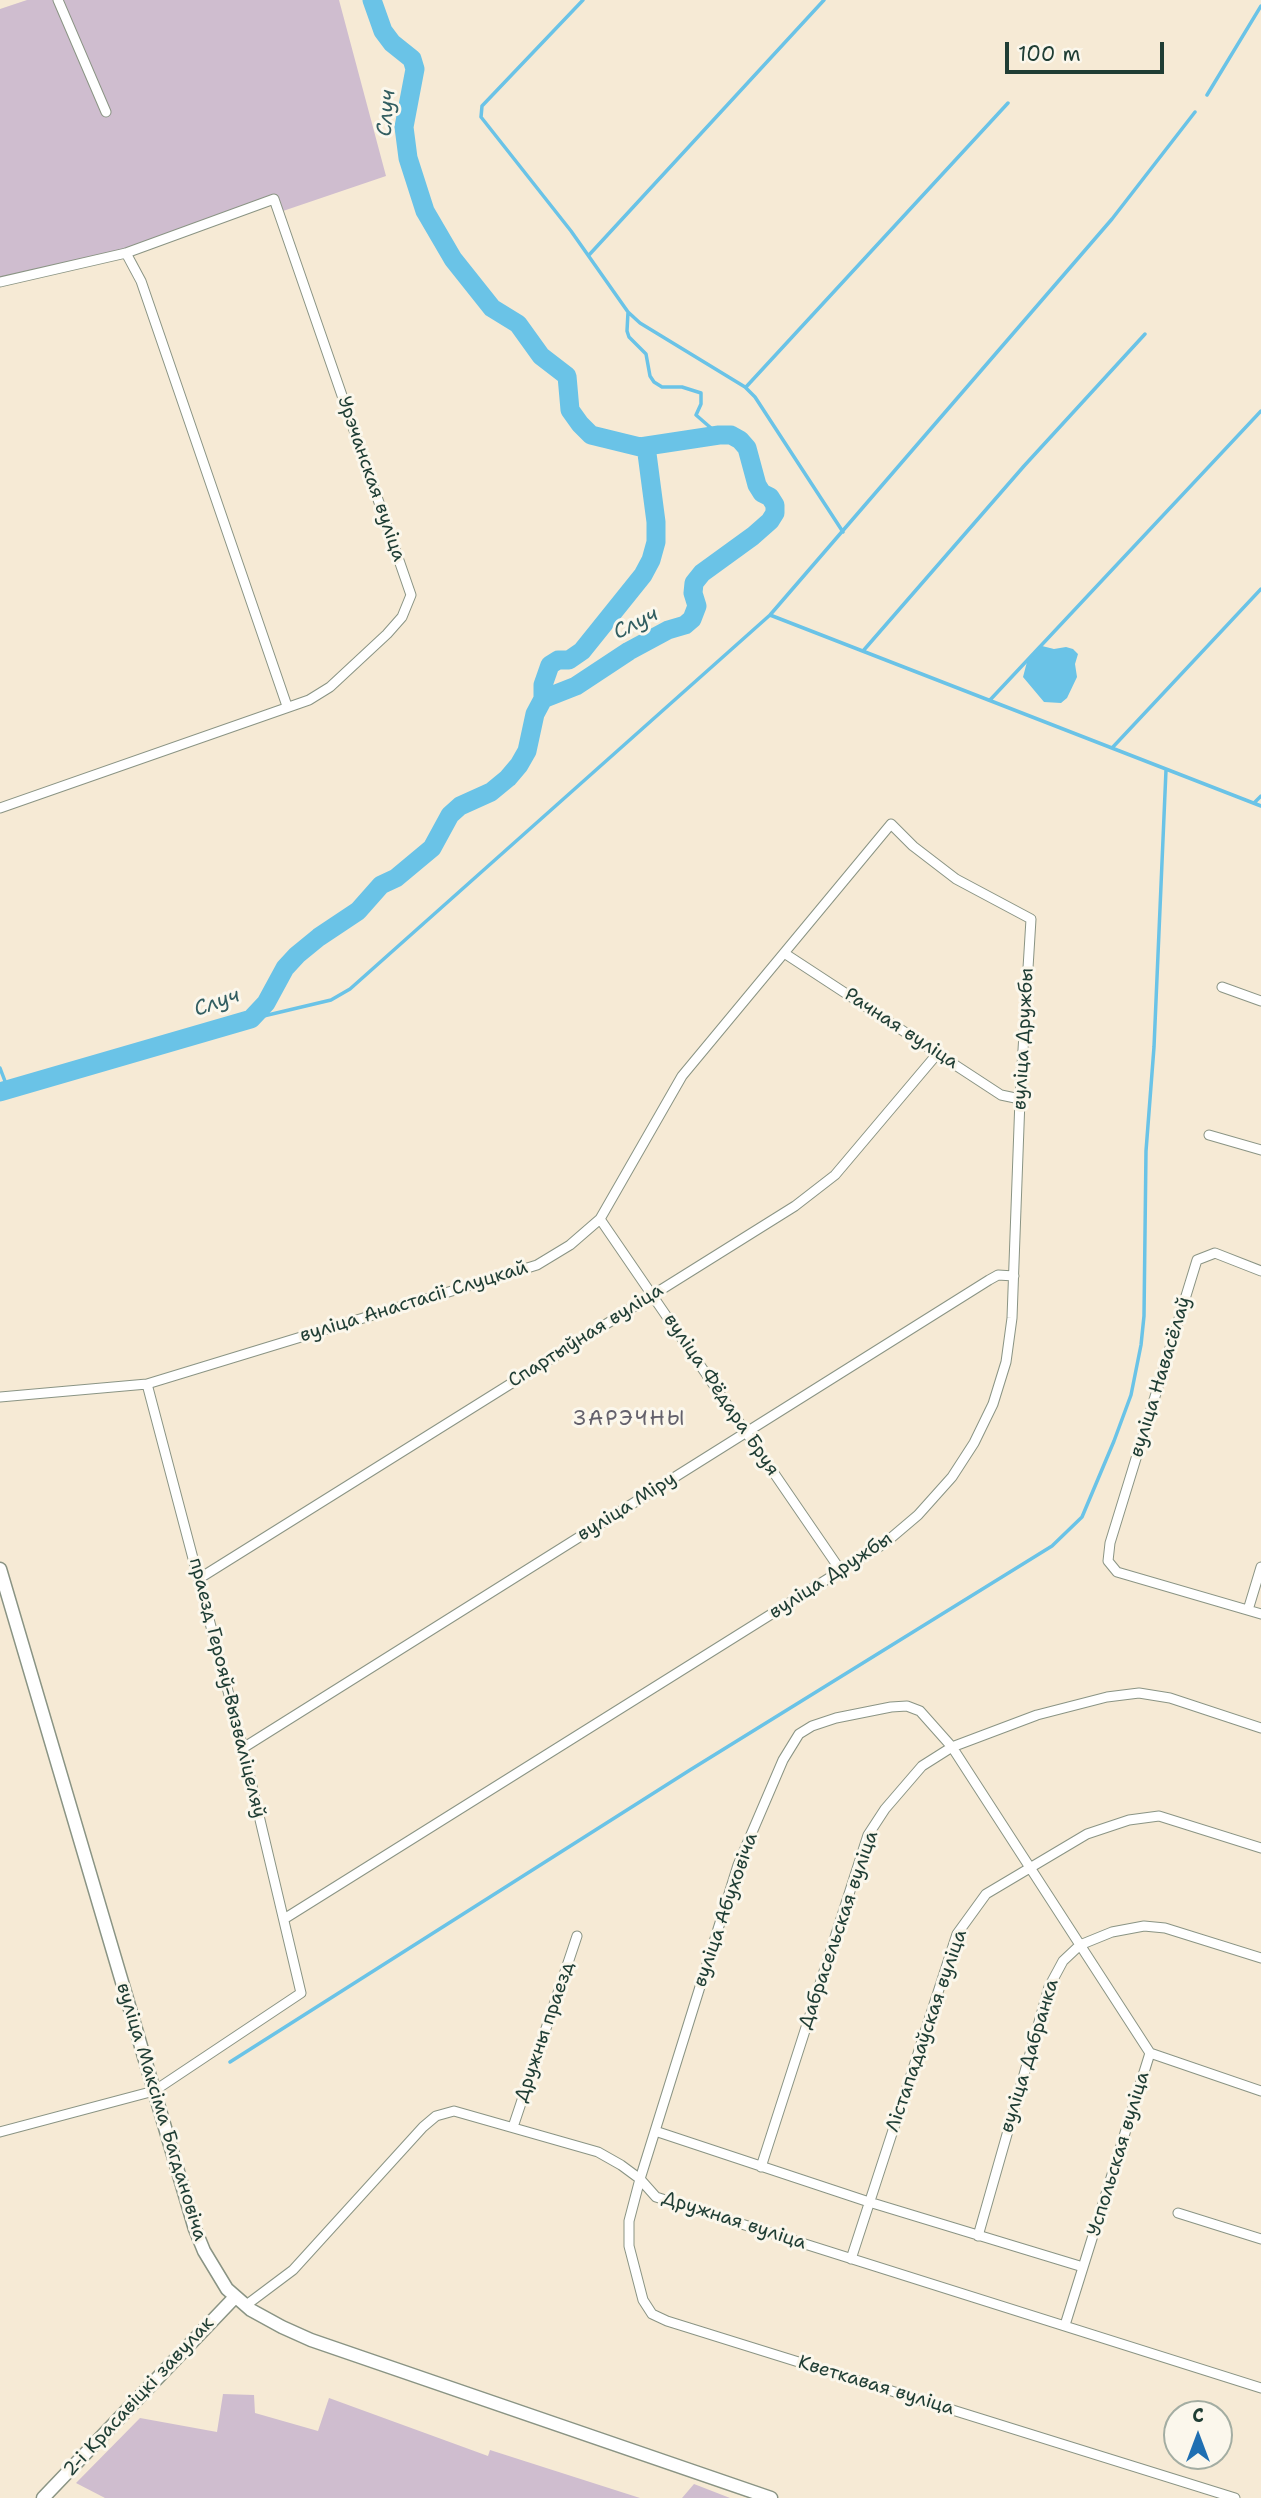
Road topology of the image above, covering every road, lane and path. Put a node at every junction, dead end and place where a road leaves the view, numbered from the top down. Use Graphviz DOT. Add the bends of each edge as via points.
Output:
graph roads {
  1 [pos="58,0"];
  2 [pos="106,112"];
  3 [pos="126,253"];
  4 [pos="0,282"];
  5 [pos="286,706"];
  6 [pos="0,808"];
  7 [pos="1031,919"];
  8 [pos="784,953"];
  9 [pos="1222,987"];
  10 [pos="1261,1001"];
  11 [pos="938,1053"];
  12 [pos="1020,1099"];
  13 [pos="1209,1135"];
  14 [pos="1261,1150"];
  15 [pos="600,1219"];
  16 [pos="1261,1271"];
  17 [pos="1014,1276"];
  18 [pos="652,1294"];
  19 [pos="147,1384"];
  20 [pos="0,1397"];
  21 [pos="746,1433"];
  22 [pos="1261,1567"];
  23 [pos="0,1569"];
  24 [pos="841,1572"];
  25 [pos="200,1578"];
  26 [pos="1248,1610"];
  27 [pos="1261,1614"];
  28 [pos="1261,1728"];
  29 [pos="243,1748"];
  30 [pos="952,1748"];
  31 [pos="1261,1848"];
  32 [pos="1030,1867"];
  33 [pos="284,1919"];
  34 [pos="577,1936"];
  35 [pos="1080,1945"];
  36 [pos="1261,1958"];
  37 [pos="1150,2053"];
  38 [pos="154,2091"];
  39 [pos="1261,2091"];
  40 [pos="513,2127"];
  41 [pos="655,2131"];
  42 [pos="0,2132"];
  43 [pos="761,2168"];
  44 [pos="640,2179"];
  45 [pos="869,2202"];
  46 [pos="1178,2213"];
  47 [pos="978,2236"];
  48 [pos="1261,2239"];
  49 [pos="851,2259"];
  50 [pos="1083,2267"];
  51 [pos="240,2302"];
  52 [pos="1065,2325"];
  53 [pos="1261,2388"];
  54 [pos="43,2498"];
  55 [pos="771,2498"];
  56 [pos="1235,2498"];
  1 -- 2 [label="street"];
  3 -- 4 [label="street"];
  3 -- 5 [label="street" via="141,281"];
  3 -- 5 [label="street, Урэчанская вуліца" via="274,199 411,595 402,617 330,687 309,700"];
  5 -- 6 [label="street, Урэчанская вуліца"];
  7 -- 8 [label="street, вуліца Анастасіі Слуцкай" via="956,879 891,824"];
  7 -- 12 [label="street, вуліца Дружбы"];
  8 -- 11 [label="street, Рачная вуліца"];
  8 -- 15 [label="street, вуліца Анастасіі Слуцкай" via="682,1076"];
  9 -- 10 [label="street"];
  11 -- 12 [label="street, Рачная вуліца" via="1001,1095"];
  11 -- 18 [label="street, Спартыўная вуліца" via="835,1175 795,1206"];
  12 -- 17 [label="street, вуліца Дружбы"];
  13 -- 14 [label="street"];
  15 -- 18 [label="street, вуліца Фёдара Бруя"];
  15 -- 19 [label="street, вуліца Анастасіі Слуцкай" via="537,1265"];
  16 -- 26 [label="street, вуліца Навасёлаў" via="1215,1253 1197,1260 1108,1561 1117,1572"];
  17 -- 21 [label="street, вуліца Міру" via="998,1275"];
  17 -- 24 [label="street, вуліца Дружбы" via="1006,1362 974,1443 918,1515"];
  18 -- 21 [label="street, вуліца Фёдара Бруя"];
  18 -- 25 [label="street, Спартыўная вуліца"];
  19 -- 20 [label="street, вуліца Анастасіі Слуцкай"];
  19 -- 25 [label="street, праезд Герояў-Вызваліцеляў"];
  21 -- 24 [label="street, вуліца Фёдара Бруя"];
  21 -- 29 [label="street, вуліца Міру"];
  22 -- 26 [label="street"];
  23 -- 38 [label="main road, вуліца Максіма Багдановіча"];
  24 -- 33 [label="street, вуліца Дружбы"];
  25 -- 29 [label="street, праезд Герояў-Вызваліцеляў"];
  26 -- 27 [label="street"];
  28 -- 30 [label="street, Дабрасельская вуліца" via="1170,1698 1139,1693 1037,1715"];
  29 -- 33 [label="street, праезд Герояў-Вызваліцеляў"];
  30 -- 32 [label="street"];
  30 -- 41 [label="street, вуліца Абуховіча" via="920,1712 907,1706 836,1718 799,1734 783,1759 738,1865"];
  30 -- 43 [label="street, Дабрасельская вуліца" via="922,1766 867,1835"];
  31 -- 32 [label="street, Лістападаўская вуліца" via="1159,1815 1087,1835"];
  32 -- 35 [label="street"];
  32 -- 45 [label="street, Лістападаўская вуліца" via="986,1894 957,1934"];
  33 -- 38 [label="street, праезд Герояў-Вызваліцеляў" via="301,1993"];
  34 -- 40 [label="street, Дружны праезд"];
  35 -- 36 [label="street, вуліца Дабранка" via="1128,1928 1166,1928"];
  35 -- 37 [label="street"];
  35 -- 47 [label="street, вуліца Дабранка" via="1063,1961 1049,1987"];
  37 -- 39 [label="street, Успольская вуліца"];
  37 -- 50 [label="street, Успольская вуліца"];
  38 -- 42 [label="street"];
  38 -- 51 [label="main road, вуліца Максіма Багдановіча" via="204,2252"];
  40 -- 44 [label="street, Дружная вуліца" via="598,2152"];
  40 -- 51 [label="street, Дружная вуліца" via="454,2111 436,2116 293,2270"];
  41 -- 43 [label="street"];
  41 -- 44 [label="street, вуліца Абуховіча"];
  43 -- 45 [label="street"];
  44 -- 49 [label="street, Дружная вуліца" via="656,2197"];
  44 -- 56 [label="street, Кветкавая вуліца" via="629,2221 629,2246 643,2300 652,2314"];
  45 -- 47 [label="street"];
  45 -- 49 [label="street, Лістападаўская вуліца"];
  46 -- 48 [label="street"];
  47 -- 50 [label="street"];
  49 -- 52 [label="street, Дружная вуліца"];
  50 -- 52 [label="street, Успольская вуліца"];
  51 -- 54 [label="main road, 2-і Красавіцкі завулак"];
  51 -- 55 [label="main road, вуліца Максіма Багдановіча" via="311,2340"];
  52 -- 53 [label="street, Дружная вуліца"];
}
